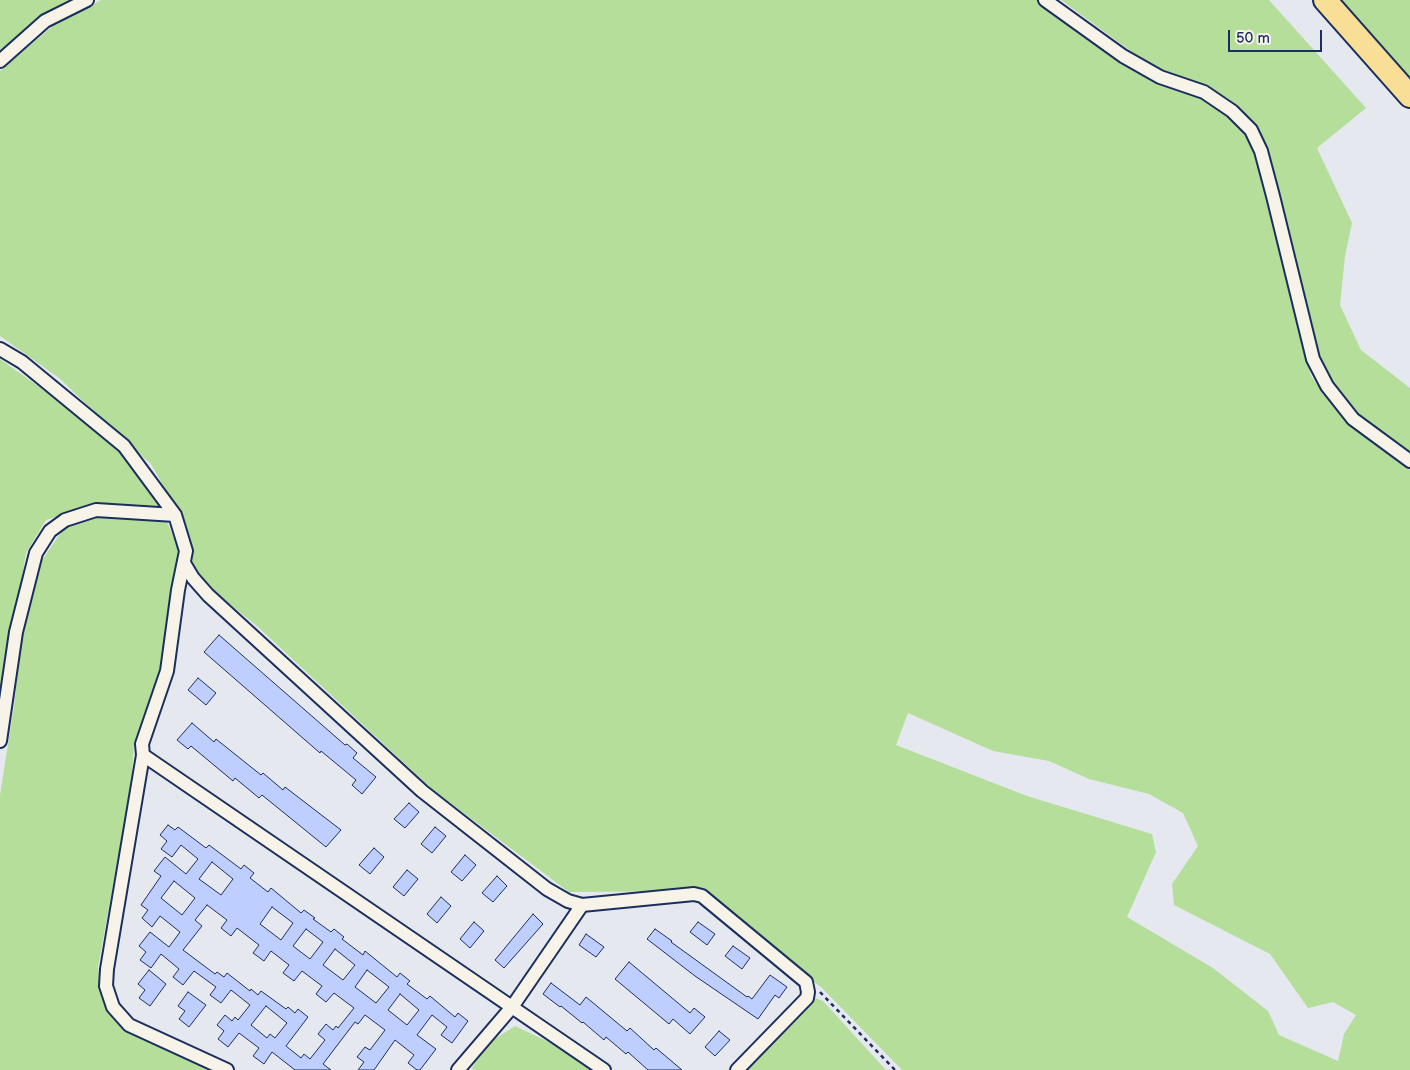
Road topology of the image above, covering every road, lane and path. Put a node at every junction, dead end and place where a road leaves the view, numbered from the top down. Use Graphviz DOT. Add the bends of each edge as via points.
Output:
graph roads {
  1 [pos="87,0"];
  2 [pos="1045,0"];
  3 [pos="1325,0"];
  4 [pos="0,61"];
  5 [pos="1410,96"];
  6 [pos="0,349"];
  7 [pos="1410,461"];
  8 [pos="175,515"];
  9 [pos="184,563"];
  10 [pos="0,741"];
  11 [pos="143,755"];
  12 [pos="582,905"];
  13 [pos="806,982"];
  14 [pos="512,1007"];
  15 [pos="227,1070"];
  16 [pos="458,1070"];
  17 [pos="604,1070"];
  18 [pos="736,1070"];
  19 [pos="896,1070"];
  1 -- 4 [label="street" via="45,21"];
  2 -- 7 [label="street" via="1123,56 1160,77 1204,92 1232,111 1251,130 1261,151 1313,359 1327,386 1353,418"];
  3 -- 5 [label="highway"];
  6 -- 8 [label="street" via="22,362 124,446"];
  8 -- 9 [label="street" via="186,551"];
  8 -- 10 [label="street" via="96,510 65,520 50,531 36,553 16,632"];
  9 -- 11 [label="street" via="167,670 142,744"];
  9 -- 12 [label="street" via="208,595 422,792 547,888 568,901"];
  11 -- 14 [label="street"];
  11 -- 15 [label="street" via="106,986 114,1007 129,1025"];
  12 -- 13 [label="street" via="694,894 702,896"];
  12 -- 14 [label="street"];
  13 -- 18 [label="street" via="807,998"];
  13 -- 19 [label="path" via="821,993"];
  14 -- 16 [label="street"];
  14 -- 17 [label="street"];
}
